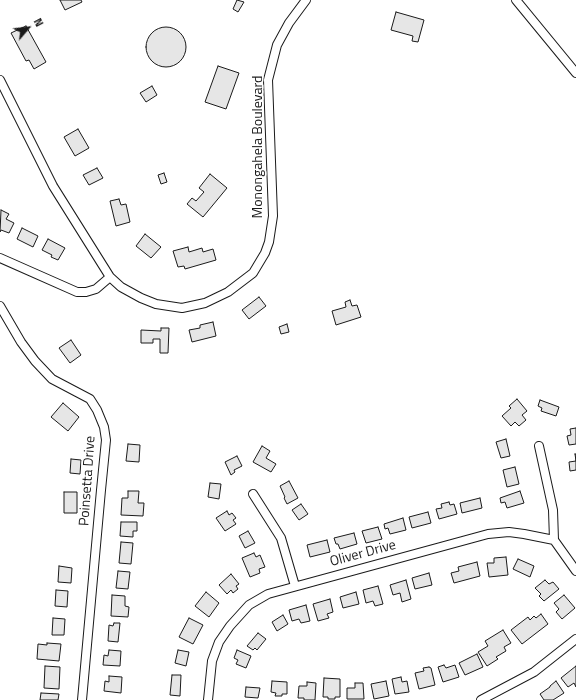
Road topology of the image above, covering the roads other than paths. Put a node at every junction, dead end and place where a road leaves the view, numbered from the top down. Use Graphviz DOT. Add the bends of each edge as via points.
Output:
graph roads {
  1 [pos="306,0"];
  2 [pos="516,0"];
  3 [pos="576,73"];
  4 [pos="0,80"];
  5 [pos="0,258"];
  6 [pos="110,277"];
  7 [pos="0,306"];
  8 [pos="539,446"];
  9 [pos="253,494"];
  10 [pos="554,540"];
  11 [pos="576,571"];
  12 [pos="295,586"];
  13 [pos="576,639"];
  14 [pos="82,700"];
  15 [pos="208,700"];
  16 [pos="481,700"];
  1 -- 6 [label="street, Monongahela Boulevard" via="277,45 268,80 273,216 269,242 253,272 217,298 182,308 156,304 141,298 120,287"];
  2 -- 3 [label="street"];
  4 -- 6 [label="street, Monongahela Boulevard" via="53,186"];
  5 -- 6 [label="street" via="77,292 96,289"];
  7 -- 14 [label="street, Poinsetta Drive" via="35,361 52,379 90,399 104,427 106,440"];
  8 -- 10 [label="street" via="553,510"];
  9 -- 12 [label="street" via="281,538"];
  10 -- 11 [label="street"];
  10 -- 12 [label="street, Oliver Drive" via="508,532 488,534"];
  12 -- 15 [label="street, Oliver Drive" via="268,594 249,605 230,626 218,642 212,662"];
  13 -- 16 [label="street" via="534,672"];
}
